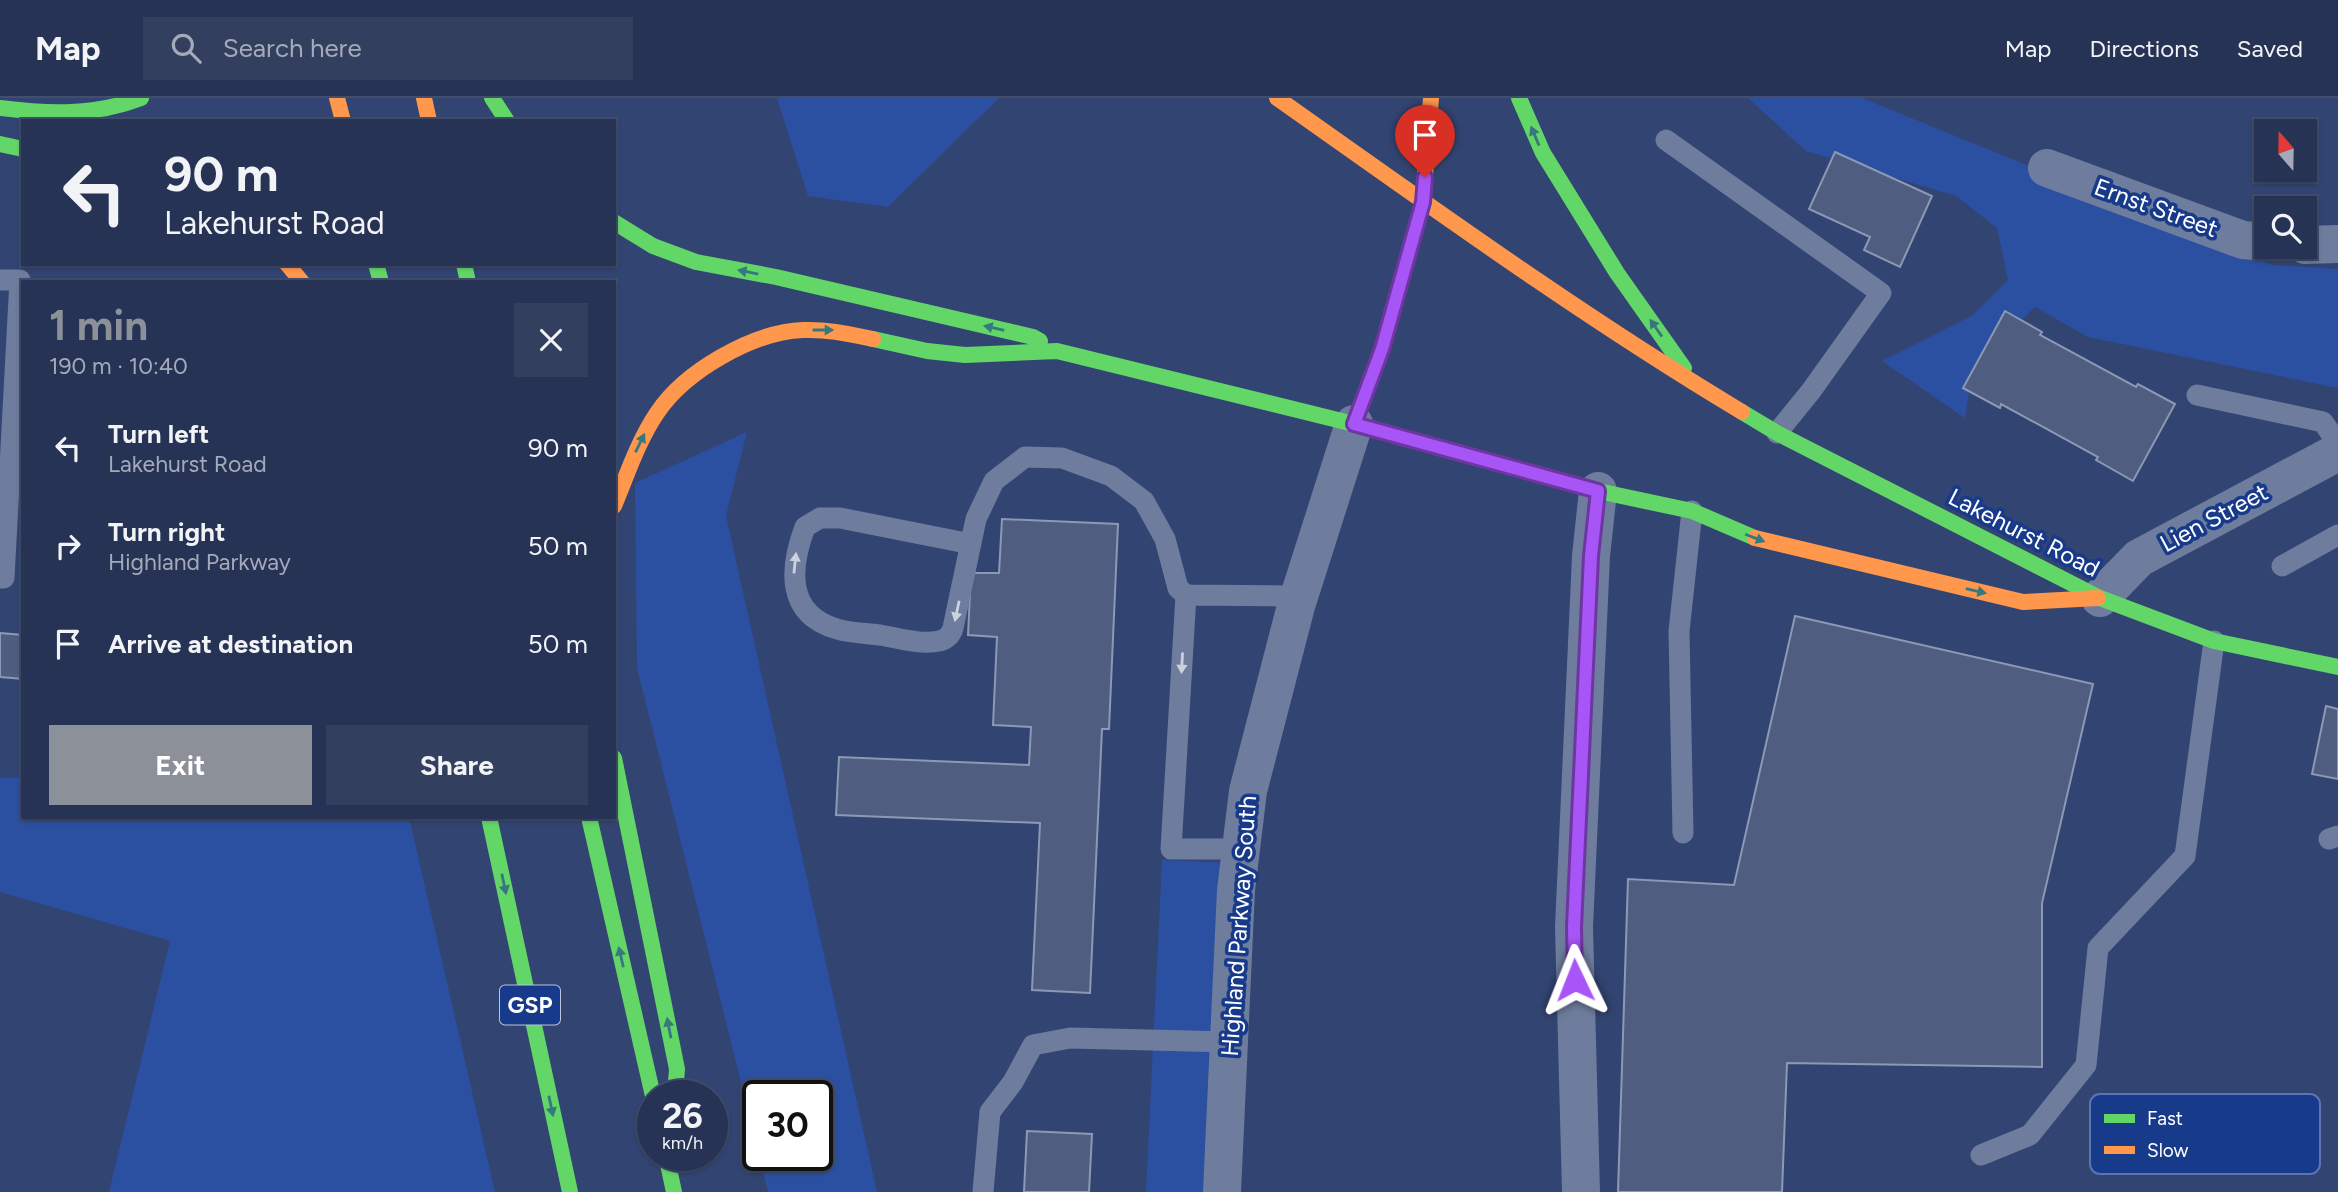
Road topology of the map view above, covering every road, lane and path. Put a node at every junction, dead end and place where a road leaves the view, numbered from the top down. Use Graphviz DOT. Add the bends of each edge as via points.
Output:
graph roads {
  1 [pos="141,98"];
  2 [pos="337,98"];
  3 [pos="424,98"];
  4 [pos="492,98"];
  5 [pos="1277,98"];
  6 [pos="1431,98"];
  7 [pos="1519,98"];
  8 [pos="0,108"];
  9 [pos="342,119"];
  10 [pos="429,119"];
  11 [pos="506,119"];
  12 [pos="1666,140"];
  13 [pos="0,144"];
  14 [pos="21,149"];
  15 [pos="2048,168"];
  16 [pos="1423,202"];
  17 [pos="616,223"];
  18 [pos="2254,241"];
  19 [pos="2338,244"];
  20 [pos="2317,245"];
  21 [pos="290,266"];
  22 [pos="0,280"];
  23 [pos="300,280"];
  24 [pos="1057,351"];
  25 [pos="1695,384"];
  26 [pos="2197,394"];
  27 [pos="1354,424"];
  28 [pos="1777,433"];
  29 [pos="2338,444"];
  30 [pos="2338,452"];
  31 [pos="1598,491"];
  32 [pos="616,501"];
  33 [pos="1692,511"];
  34 [pos="2338,535"];
  35 [pos="971,544"];
  36 [pos="2282,566"];
  37 [pos="0,578"];
  38 [pos="1186,595"];
  39 [pos="1299,596"];
  40 [pos="2100,598"];
  41 [pos="2214,641"];
  42 [pos="2338,667"];
  43 [pos="616,768"];
  44 [pos="489,819"];
  45 [pos="589,819"];
  46 [pos="1683,833"];
  47 [pos="1241,849"];
  48 [pos="1229,1042"];
  49 [pos="649,1080"];
  50 [pos="676,1080"];
  51 [pos="1981,1156"];
  52 [pos="670,1171"];
  53 [pos="983,1189"];
  54 [pos="570,1192"];
  55 [pos="674,1192"];
  56 [pos="1222,1192"];
  57 [pos="1581,1192"];
  1 -- 8 [label="main road" via="84,112"];
  2 -- 9 [label="main road"];
  3 -- 10 [label="main road"];
  4 -- 11 [label="main road"];
  5 -- 16 [label="main road, Lakehurst Road"];
  6 -- 16 [label="main road"];
  25 -- 7 [label="main road, one-way" via="1617,273 1543,153"];
  12 -- 28 [label="lane" via="1881,293"];
  13 -- 14 [label="main road"];
  15 -- 18 [label="street, Ernst Street"];
  16 -- 25 [label="main road, Lakehurst Road"];
  16 -- 27 [label="main road" via="1382,349"];
  24 -- 17 [label="main road, one-way" via="1033,337 696,262 653,246"];
  19 -- 20 [label="street"];
  21 -- 23 [label="main road"];
  22 -- 37 [label="lane" via="20,280 4,578"];
  24 -- 27 [label="main road, Lakehurst Road"];
  32 -- 24 [label="main road, one-way" via="658,411 712,362 753,342 780,333 833,330 965,355"];
  25 -- 28 [label="main road, Lakehurst Road"];
  26 -- 29 [label="lane" via="2323,422"];
  27 -- 31 [label="main road, Lakehurst Road"];
  27 -- 39 [label="street, Highland Parkway South"];
  28 -- 40 [label="main road, Lakehurst Road"];
  30 -- 40 [label="street, Lien Street" via="2139,558"];
  31 -- 33 [label="main road, Lakehurst Road"];
  31 -- 57 [label="street" via="1574,927"];
  33 -- 40 [label="main road, Lakehurst Road, one-way" via="1761,541 2023,602"];
  33 -- 46 [label="lane" via="1679,631"];
  34 -- 36 [label="lane"];
  35 -- 35 [label="lane, one-way" via="951,635 941,641 837,629 815,619 800,600 793,580 795,554 805,527 820,519 840,518"];
  35 -- 38 [label="lane" via="976,519 993,481 1025,457 1062,458 1111,476 1144,501 1165,538 1178,588"];
  38 -- 39 [label="lane"];
  38 -- 47 [label="lane, one-way" via="1171,849"];
  39 -- 47 [label="street, Highland Parkway South" via="1248,791"];
  40 -- 41 [label="main road"];
  41 -- 42 [label="main road"];
  41 -- 51 [label="lane" via="2185,856 2098,948 2086,1065 2030,1135"];
  50 -- 43 [label="main road, one-way"];
  44 -- 54 [label="main road, GSP, one-way"];
  49 -- 45 [label="main road, one-way"];
  47 -- 48 [label="street, Highland Parkway South"];
  48 -- 53 [label="lane" via="1070,1038 1033,1045 990,1112"];
  48 -- 56 [label="street, Highland Parkway South"];
  52 -- 55 [label="main road"];
}
